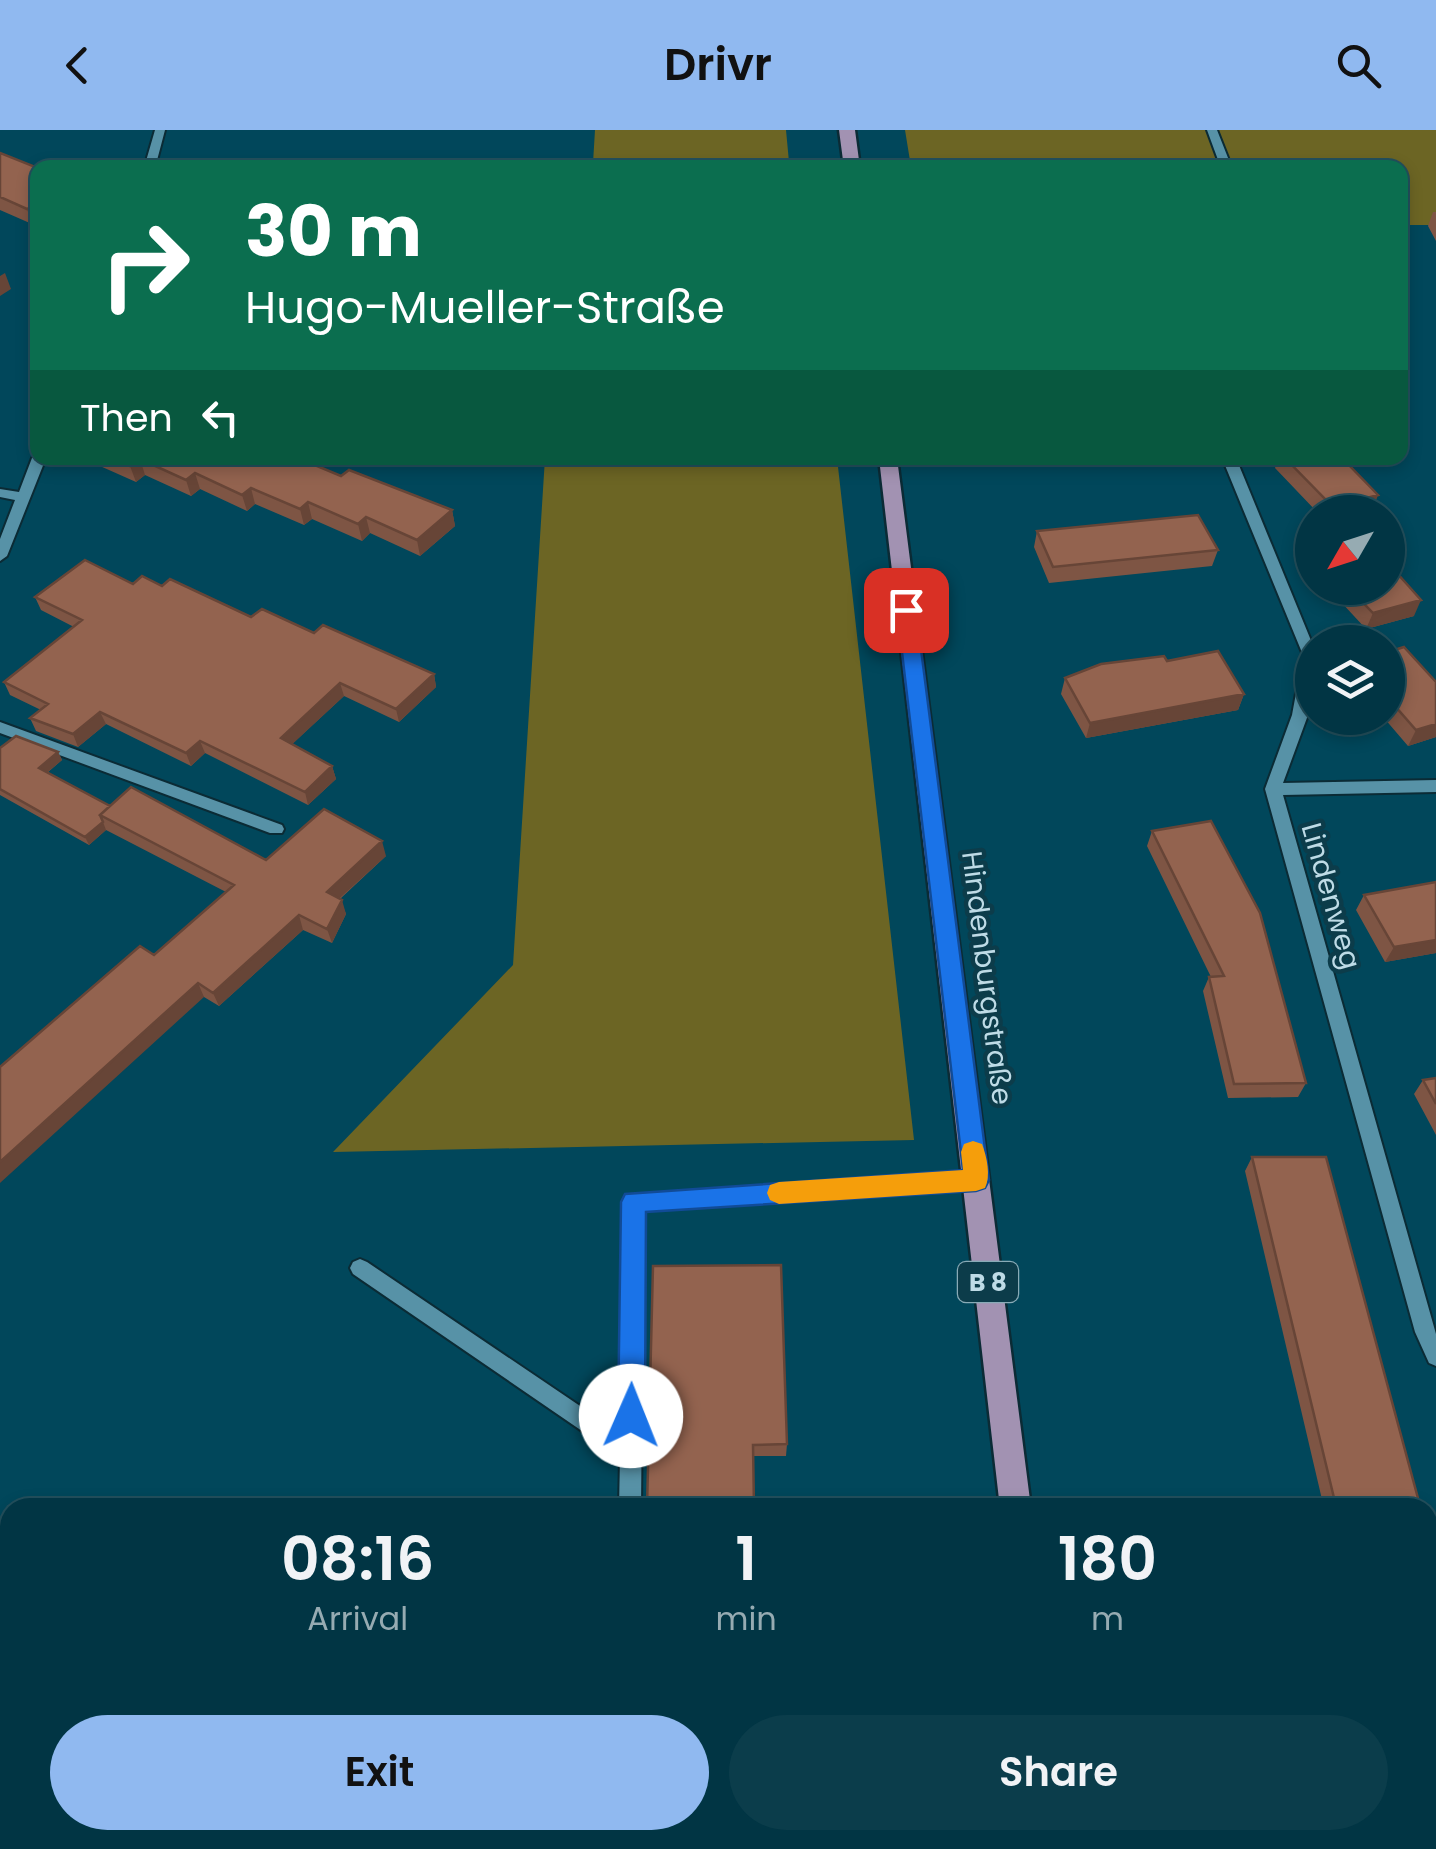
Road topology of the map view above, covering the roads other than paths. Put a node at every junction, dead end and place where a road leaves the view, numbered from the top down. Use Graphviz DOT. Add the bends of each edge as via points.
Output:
graph roads {
  1 [pos="160,130"];
  2 [pos="847,130"];
  3 [pos="1212,130"];
  4 [pos="151,160"];
  5 [pos="851,160"];
  6 [pos="1224,160"];
  7 [pos="37,465"];
  8 [pos="889,465"];
  9 [pos="1232,465"];
  10 [pos="0,493"];
  11 [pos="25,498"];
  12 [pos="0,556"];
  13 [pos="0,726"];
  14 [pos="1436,786"];
  15 [pos="1273,788"];
  16 [pos="276,829"];
  17 [pos="976,1180"];
  18 [pos="360,1268"];
  19 [pos="1436,1356"];
  20 [pos="631,1452"];
  21 [pos="630,1498"];
  22 [pos="1015,1498"];
  1 -- 4 [label="street"];
  2 -- 5 [label="main road"];
  3 -- 6 [label="street"];
  7 -- 11 [label="street"];
  8 -- 17 [label="main road, Hindenburgstraße / B 8"];
  9 -- 15 [label="street" via="1310,655 1300,715"];
  10 -- 11 [label="street"];
  11 -- 12 [label="street"];
  13 -- 16 [label="street"];
  14 -- 15 [label="street"];
  15 -- 19 [label="street, Lindenweg"];
  17 -- 20 [label="street" via="634,1202"];
  17 -- 22 [label="main road, Hindenburgstraße / B 8"];
  18 -- 20 [label="street"];
  20 -- 21 [label="street"];
}
